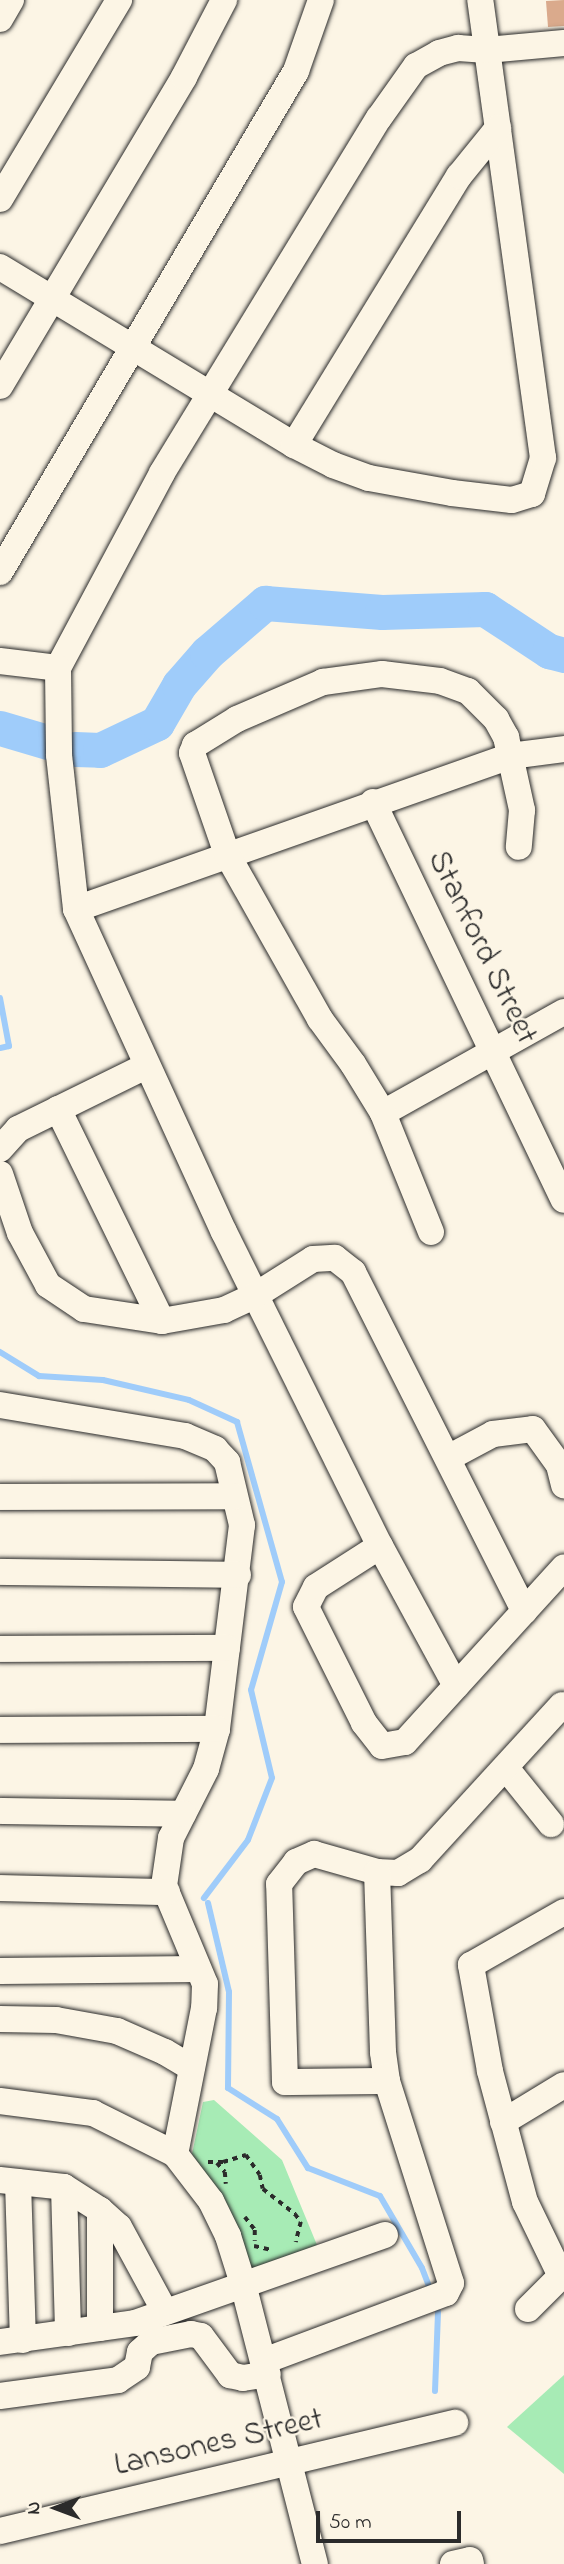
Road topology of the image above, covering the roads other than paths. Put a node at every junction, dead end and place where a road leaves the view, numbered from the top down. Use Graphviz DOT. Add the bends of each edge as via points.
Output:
graph roads {
  1 [pos="11,0"];
  2 [pos="119,0"];
  3 [pos="224,0"];
  4 [pos="321,0"];
  5 [pos="480,0"];
  6 [pos="0,19"];
  7 [pos="564,43"];
  8 [pos="487,50"];
  9 [pos="498,128"];
  10 [pos="0,199"];
  11 [pos="0,267"];
  12 [pos="52,300"];
  13 [pos="134,346"];
  14 [pos="0,386"];
  15 [pos="211,395"];
  16 [pos="294,445"];
  17 [pos="0,572"];
  18 [pos="0,661"];
  19 [pos="58,668"];
  20 [pos="564,749"];
  21 [pos="510,756"];
  22 [pos="373,802"];
  23 [pos="519,848"];
  24 [pos="227,854"];
  25 [pos="76,909"];
  26 [pos="564,1012"];
  27 [pos="495,1052"];
  28 [pos="146,1066"];
  29 [pos="58,1109"];
  30 [pos="383,1113"];
  31 [pos="0,1149"];
  32 [pos="0,1174"];
  33 [pos="564,1200"];
  34 [pos="431,1232"];
  35 [pos="256,1295"];
  36 [pos="163,1321"];
  37 [pos="0,1405"];
  38 [pos="448,1458"];
  39 [pos="564,1485"];
  40 [pos="234,1496"];
  41 [pos="0,1497"];
  42 [pos="380,1546"];
  43 [pos="564,1567"];
  44 [pos="0,1572"];
  45 [pos="238,1576"];
  46 [pos="524,1611"];
  47 [pos="227,1648"];
  48 [pos="0,1649"];
  49 [pos="456,1686"];
  50 [pos="558,1701"];
  51 [pos="217,1729"];
  52 [pos="0,1730"];
  53 [pos="506,1768"];
  54 [pos="0,1811"];
  55 [pos="183,1814"];
  56 [pos="551,1824"];
  57 [pos="377,1872"];
  58 [pos="0,1888"];
  59 [pos="167,1892"];
  60 [pos="564,1912"];
  61 [pos="198,1969"];
  62 [pos="0,1972"];
  63 [pos="0,2019"];
  64 [pos="192,2068"];
  65 [pos="387,2081"];
  66 [pos="564,2085"];
  67 [pos="0,2101"];
  68 [pos="503,2122"];
  69 [pos="182,2163"];
  70 [pos="9,2181"];
  71 [pos="64,2187"];
  72 [pos="100,2210"];
  73 [pos="385,2235"];
  74 [pos="563,2275"];
  75 [pos="243,2284"];
  76 [pos="528,2309"];
  77 [pos="164,2310"];
  78 [pos="100,2328"];
  79 [pos="68,2333"];
  80 [pos="11,2341"];
  81 [pos="266,2367"];
  82 [pos="0,2396"];
  83 [pos="455,2423"];
  84 [pos="291,2460"];
  85 [pos="0,2531"];
  86 [pos="315,2564"];
  1 -- 6 [label="street"];
  2 -- 10 [label="street"];
  3 -- 12 [label="street" via="184,77"];
  4 -- 13 [label="street" via="296,71"];
  5 -- 8 [label="street"];
  7 -- 8 [label="street"];
  8 -- 9 [label="street"];
  8 -- 15 [label="street" via="439,52 416,66 379,118"];
  9 -- 16 [label="street" via="459,176"];
  9 -- 16 [label="street" via="543,458 532,494 512,500 369,478"];
  11 -- 12 [label="street"];
  12 -- 13 [label="street"];
  12 -- 14 [label="street"];
  13 -- 15 [label="street"];
  13 -- 17 [label="street"];
  15 -- 16 [label="street"];
  15 -- 19 [label="street" via="162,473"];
  18 -- 19 [label="street"];
  19 -- 25 [label="street" via="59,755"];
  20 -- 21 [label="street"];
  21 -- 22 [label="street"];
  21 -- 23 [label="street" via="522,810"];
  21 -- 24 [label="street" via="496,719 468,691 440,681 382,674 323,682 237,719 195,745 192,753"];
  22 -- 24 [label="street"];
  22 -- 27 [label="street, Stanford Street"];
  24 -- 25 [label="street"];
  24 -- 30 [label="street" via="320,1019"];
  25 -- 28 [label="street"];
  26 -- 27 [label="street"];
  27 -- 30 [label="street"];
  27 -- 33 [label="street, Stanford Street"];
  28 -- 29 [label="street"];
  28 -- 35 [label="street"];
  29 -- 31 [label="street" via="18,1129"];
  29 -- 36 [label="street"];
  30 -- 34 [label="street"];
  32 -- 36 [label="street" via="20,1233 48,1285 84,1309"];
  35 -- 36 [label="street" via="224,1310"];
  35 -- 38 [label="street" via="313,1259 335,1258 353,1272"];
  35 -- 42 [label="street"];
  37 -- 40 [label="street" via="185,1436 215,1449 227,1462"];
  38 -- 39 [label="street" via="493,1434 533,1429 559,1465"];
  38 -- 46 [label="street"];
  40 -- 41 [label="street"];
  40 -- 45 [label="street" via="242,1525"];
  42 -- 49 [label="street"];
  42 -- 49 [label="street" via="316,1587 306,1607 364,1723 382,1746 405,1742"];
  43 -- 46 [label="street"];
  44 -- 45 [label="street"];
  45 -- 47 [label="street"];
  46 -- 49 [label="street"];
  47 -- 48 [label="street"];
  47 -- 51 [label="street"];
  50 -- 53 [label="street"];
  51 -- 52 [label="street"];
  51 -- 55 [label="street" via="206,1769"];
  53 -- 56 [label="street"];
  53 -- 57 [label="street" via="420,1860 398,1873"];
  54 -- 55 [label="street"];
  55 -- 59 [label="street" via="171,1838"];
  57 -- 65 [label="street"];
  57 -- 65 [label="street" via="314,1854 296,1862 279,1884 285,2082"];
  58 -- 59 [label="street"];
  59 -- 61 [label="street"];
  60 -- 68 [label="street" via="471,1965"];
  61 -- 62 [label="street"];
  61 -- 64 [label="street" via="205,1984 204,2008"];
  63 -- 64 [label="street" via="56,2020 117,2031"];
  64 -- 69 [label="street"];
  65 -- 81 [label="street" via="451,2283 449,2291"];
  66 -- 68 [label="street"];
  67 -- 69 [label="street" via="93,2113"];
  68 -- 74 [label="street" via="524,2202"];
  69 -- 75 [label="street" via="212,2201"];
  70 -- 71 [label="street"];
  70 -- 80 [label="street"];
  71 -- 72 [label="street"];
  71 -- 79 [label="street"];
  72 -- 77 [label="street" via="119,2227"];
  72 -- 78 [label="street"];
  73 -- 75 [label="street"];
  74 -- 76 [label="street"];
  75 -- 77 [label="street"];
  75 -- 81 [label="street"];
  77 -- 78 [label="street" via="135,2323"];
  78 -- 79 [label="street"];
  79 -- 80 [label="street"];
  81 -- 82 [label="street" via="243,2378 230,2375 201,2336 191,2334 151,2342 140,2352 137,2367 118,2380"];
  81 -- 84 [label="street"];
  83 -- 84 [label="street, Lansones Street"];
  84 -- 85 [label="street, Lansones Street"];
  84 -- 86 [label="street"];
}
